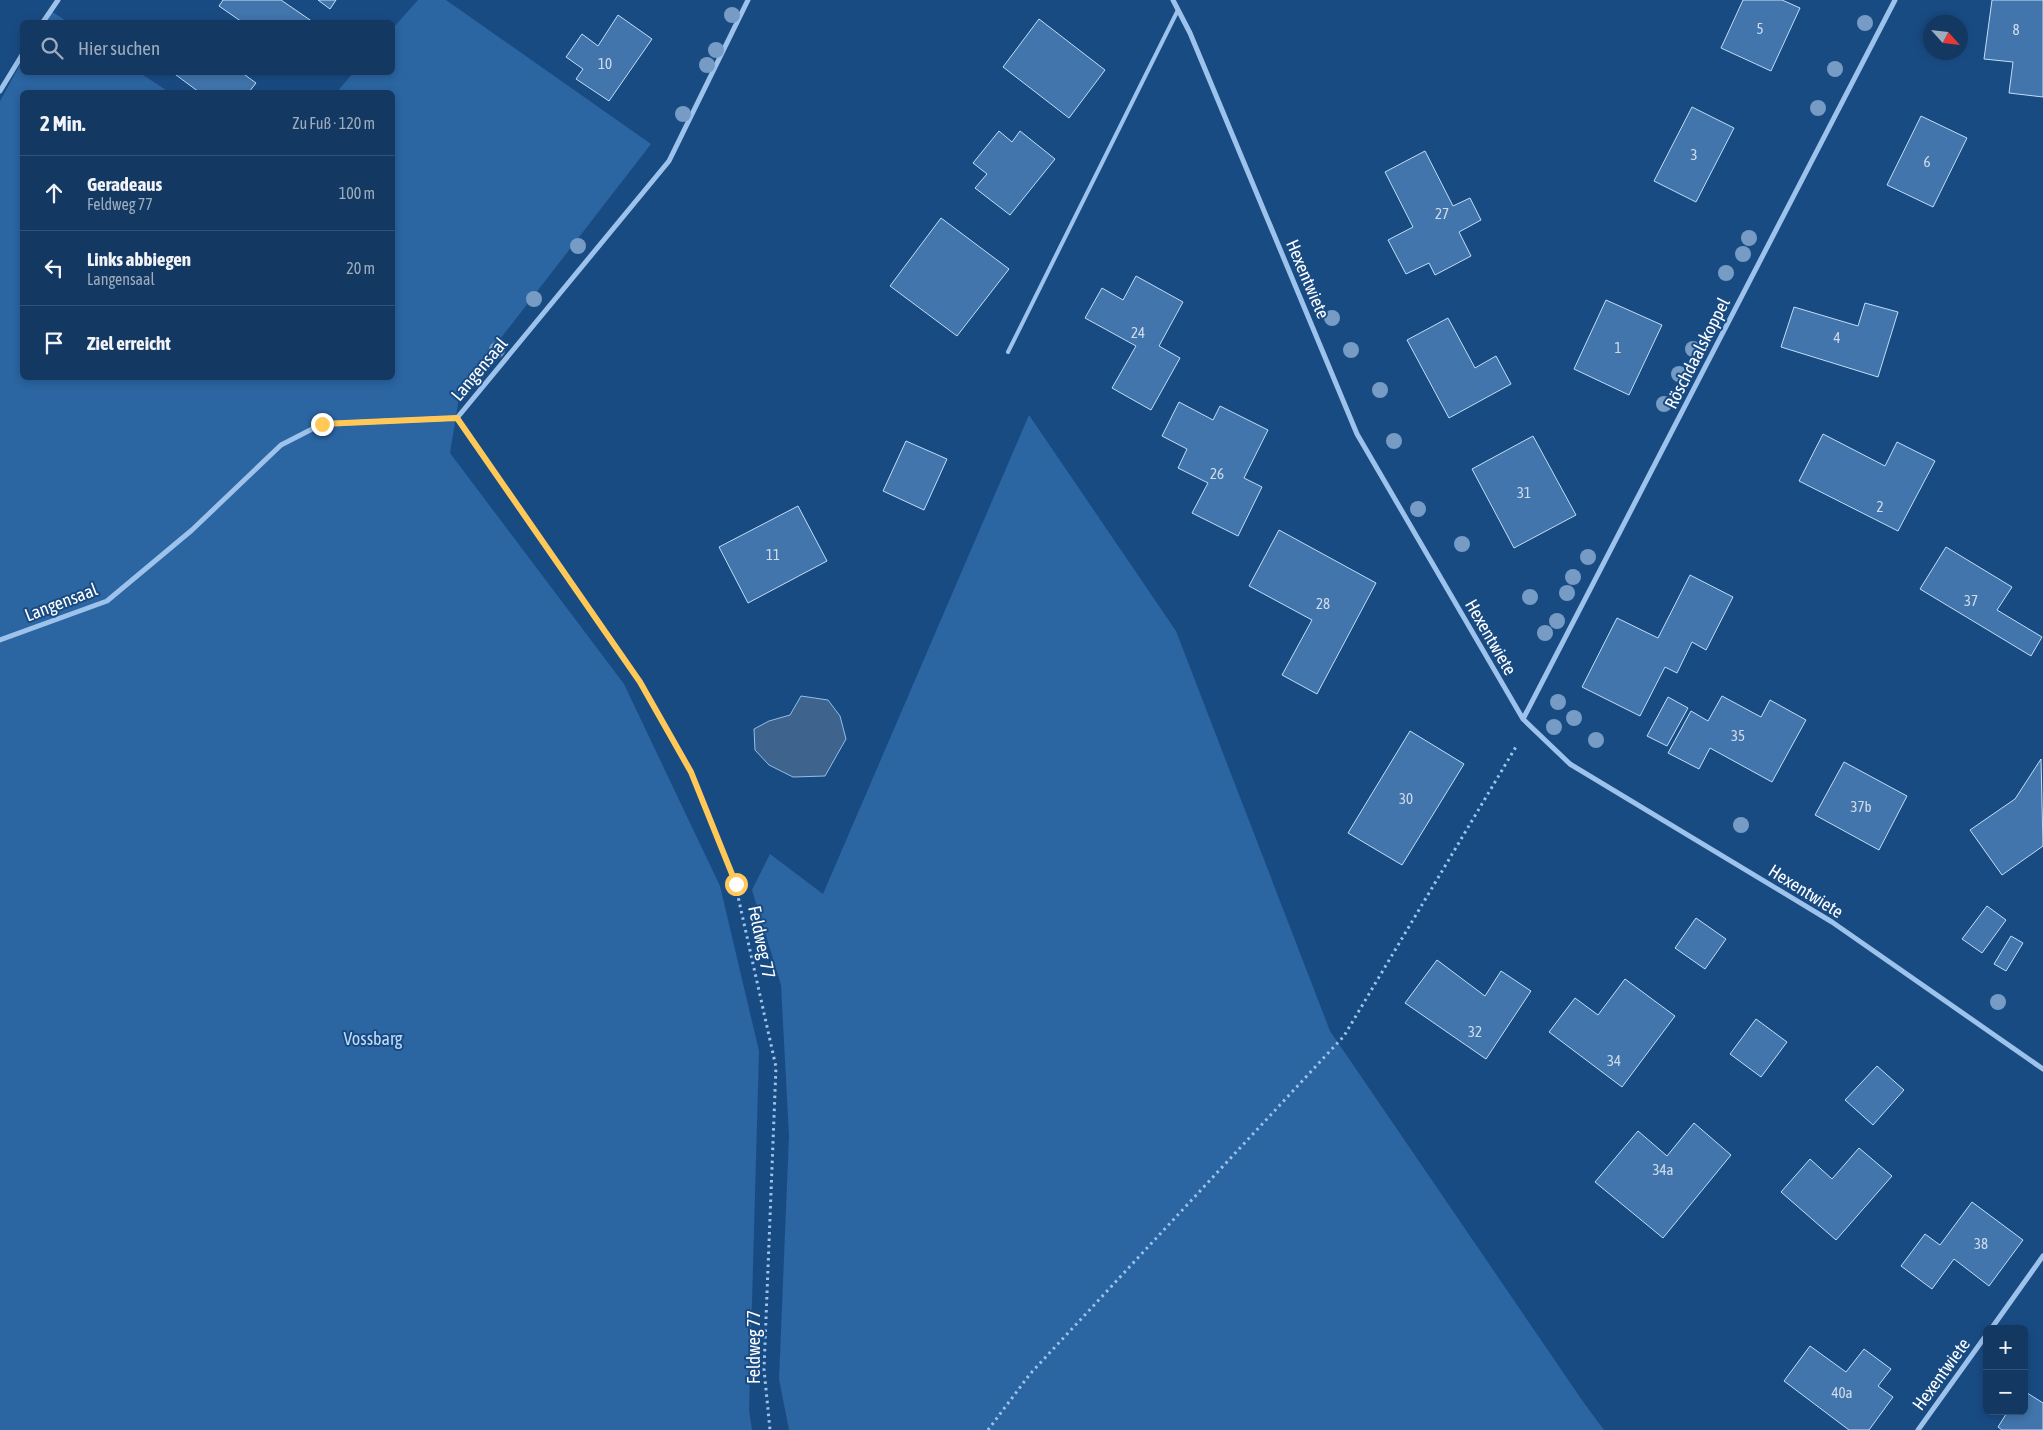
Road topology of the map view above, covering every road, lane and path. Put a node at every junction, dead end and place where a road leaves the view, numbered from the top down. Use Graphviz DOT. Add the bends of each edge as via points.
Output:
graph roads {
  1 [pos="58,0"];
  2 [pos="748,0"];
  3 [pos="1173,0"];
  4 [pos="1895,0"];
  5 [pos="1178,10"];
  6 [pos="44,20"];
  7 [pos="20,58"];
  8 [pos="0,91"];
  9 [pos="1008,352"];
  10 [pos="457,418"];
  11 [pos="0,640"];
  12 [pos="1522,719"];
  13 [pos="1529,725"];
  14 [pos="2043,1069"];
  15 [pos="2043,1256"];
  16 [pos="1994,1325"];
  17 [pos="1983,1340"];
  18 [pos="770,1430"];
  19 [pos="988,1430"];
  20 [pos="1918,1430"];
  1 -- 6 [label="street"];
  2 -- 10 [label="street, Langensaal" via="669,162"];
  3 -- 5 [label="street, Hexentwiete"];
  4 -- 12 [label="street, Röschdaalskoppel"];
  5 -- 9 [label="lane"];
  5 -- 12 [label="street, Hexentwiete" via="1358,434"];
  7 -- 8 [label="street"];
  10 -- 11 [label="street, Langensaal" via="322,424 281,445 192,530 107,601"];
  10 -- 18 [label="path, Feldweg 77" via="640,682 691,772 736,884 776,1067 764,1369"];
  12 -- 13 [label="street, Hexentwiete"];
  13 -- 14 [label="street, Hexentwiete" via="1570,764 1832,922"];
  13 -- 19 [label="path" via="1344,1036 1030,1374"];
  15 -- 16 [label="street, Hexentwiete"];
  17 -- 20 [label="street, Hexentwiete"];
}
